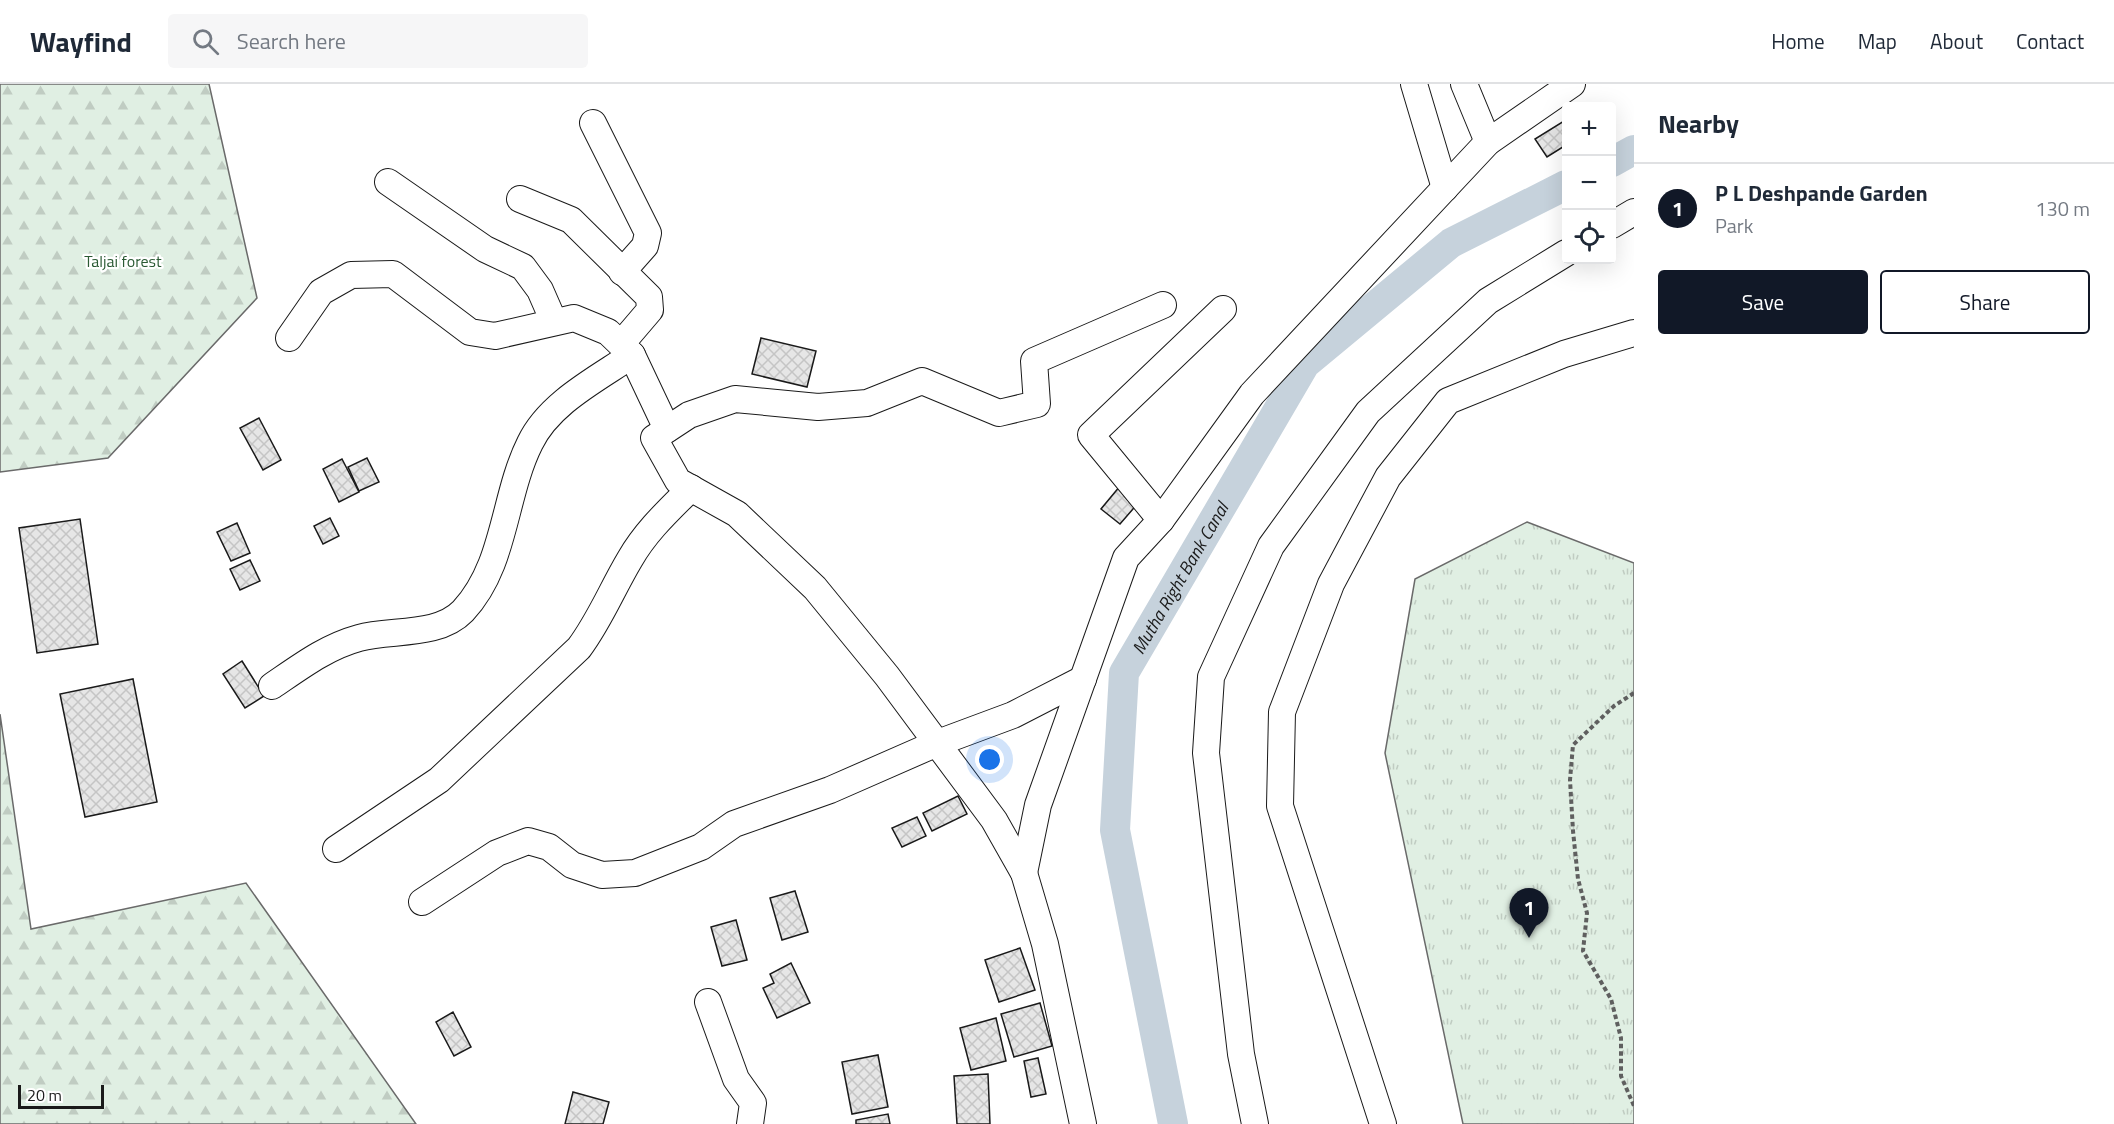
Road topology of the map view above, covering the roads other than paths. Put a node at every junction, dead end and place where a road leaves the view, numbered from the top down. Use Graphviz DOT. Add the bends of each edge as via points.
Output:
graph roads {
  1 [pos="1414,84"];
  2 [pos="1464,84"];
  3 [pos="1572,84"];
  4 [pos="593,123"];
  5 [pos="1488,142"];
  6 [pos="388,182"];
  7 [pos="1445,188"];
  8 [pos="520,199"];
  9 [pos="1634,212"];
  10 [pos="1616,222"];
  11 [pos="1562,255"];
  12 [pos="622,272"];
  13 [pos="1163,305"];
  14 [pos="1223,309"];
  15 [pos="554,322"];
  16 [pos="1634,333"];
  17 [pos="289,338"];
  18 [pos="626,349"];
  19 [pos="667,429"];
  20 [pos="691,488"];
  21 [pos="1161,520"];
  22 [pos="1083,679"];
  23 [pos="272,686"];
  24 [pos="935,744"];
  25 [pos="336,849"];
  26 [pos="1024,873"];
  27 [pos="422,902"];
  28 [pos="708,1002"];
  29 [pos="750,1124"];
  30 [pos="1083,1124"];
  31 [pos="1255,1124"];
  32 [pos="1383,1124"];
  1 -- 7 [label="street"];
  2 -- 5 [label="street"];
  3 -- 5 [label="street"];
  4 -- 12 [label="street" via="648,233 645,246"];
  5 -- 7 [label="street"];
  6 -- 15 [label="street" via="485,249 523,267 540,290"];
  7 -- 21 [label="street" via="1252,394"];
  8 -- 12 [label="street" via="571,220"];
  9 -- 10 [label="street"];
  11 -- 31 [label="street" via="1488,301 1368,412 1271,546 1210,677 1206,753 1241,1054"];
  12 -- 18 [label="street" via="649,297 650,310"];
  13 -- 19 [label="street" via="1034,361 1037,404 999,413 922,381 867,403 818,407 735,399 689,415"];
  14 -- 21 [label="street" via="1091,435"];
  15 -- 17 [label="street" via="495,336 470,332 393,274 351,275 321,292"];
  15 -- 18 [label="street" via="574,318 608,332"];
  16 -- 32 [label="street" via="1564,354 1448,401 1388,477 1331,584 1282,711 1280,806"];
  18 -- 19 [label="street"];
  18 -- 23 [label="street" via="566,401 530,442 485,582 461,613 434,626 360,638 322,652"];
  19 -- 20 [label="street" via="654,438 678,481"];
  20 -- 24 [label="street" via="737,514 815,588 887,676"];
  20 -- 25 [label="street" via="648,532 630,558 598,622 579,648 439,780"];
  21 -- 22 [label="street" via="1126,558"];
  22 -- 24 [label="street" via="1013,715"];
  22 -- 26 [label="street" via="1038,805"];
  24 -- 26 [label="street" via="994,820"];
  24 -- 27 [label="street" via="830,790 734,824 701,847 635,873 603,876 572,865 549,847 528,841 497,853"];
  26 -- 30 [label="street" via="1045,944"];
  28 -- 29 [label="street" via="736,1079 753,1103"];
}
